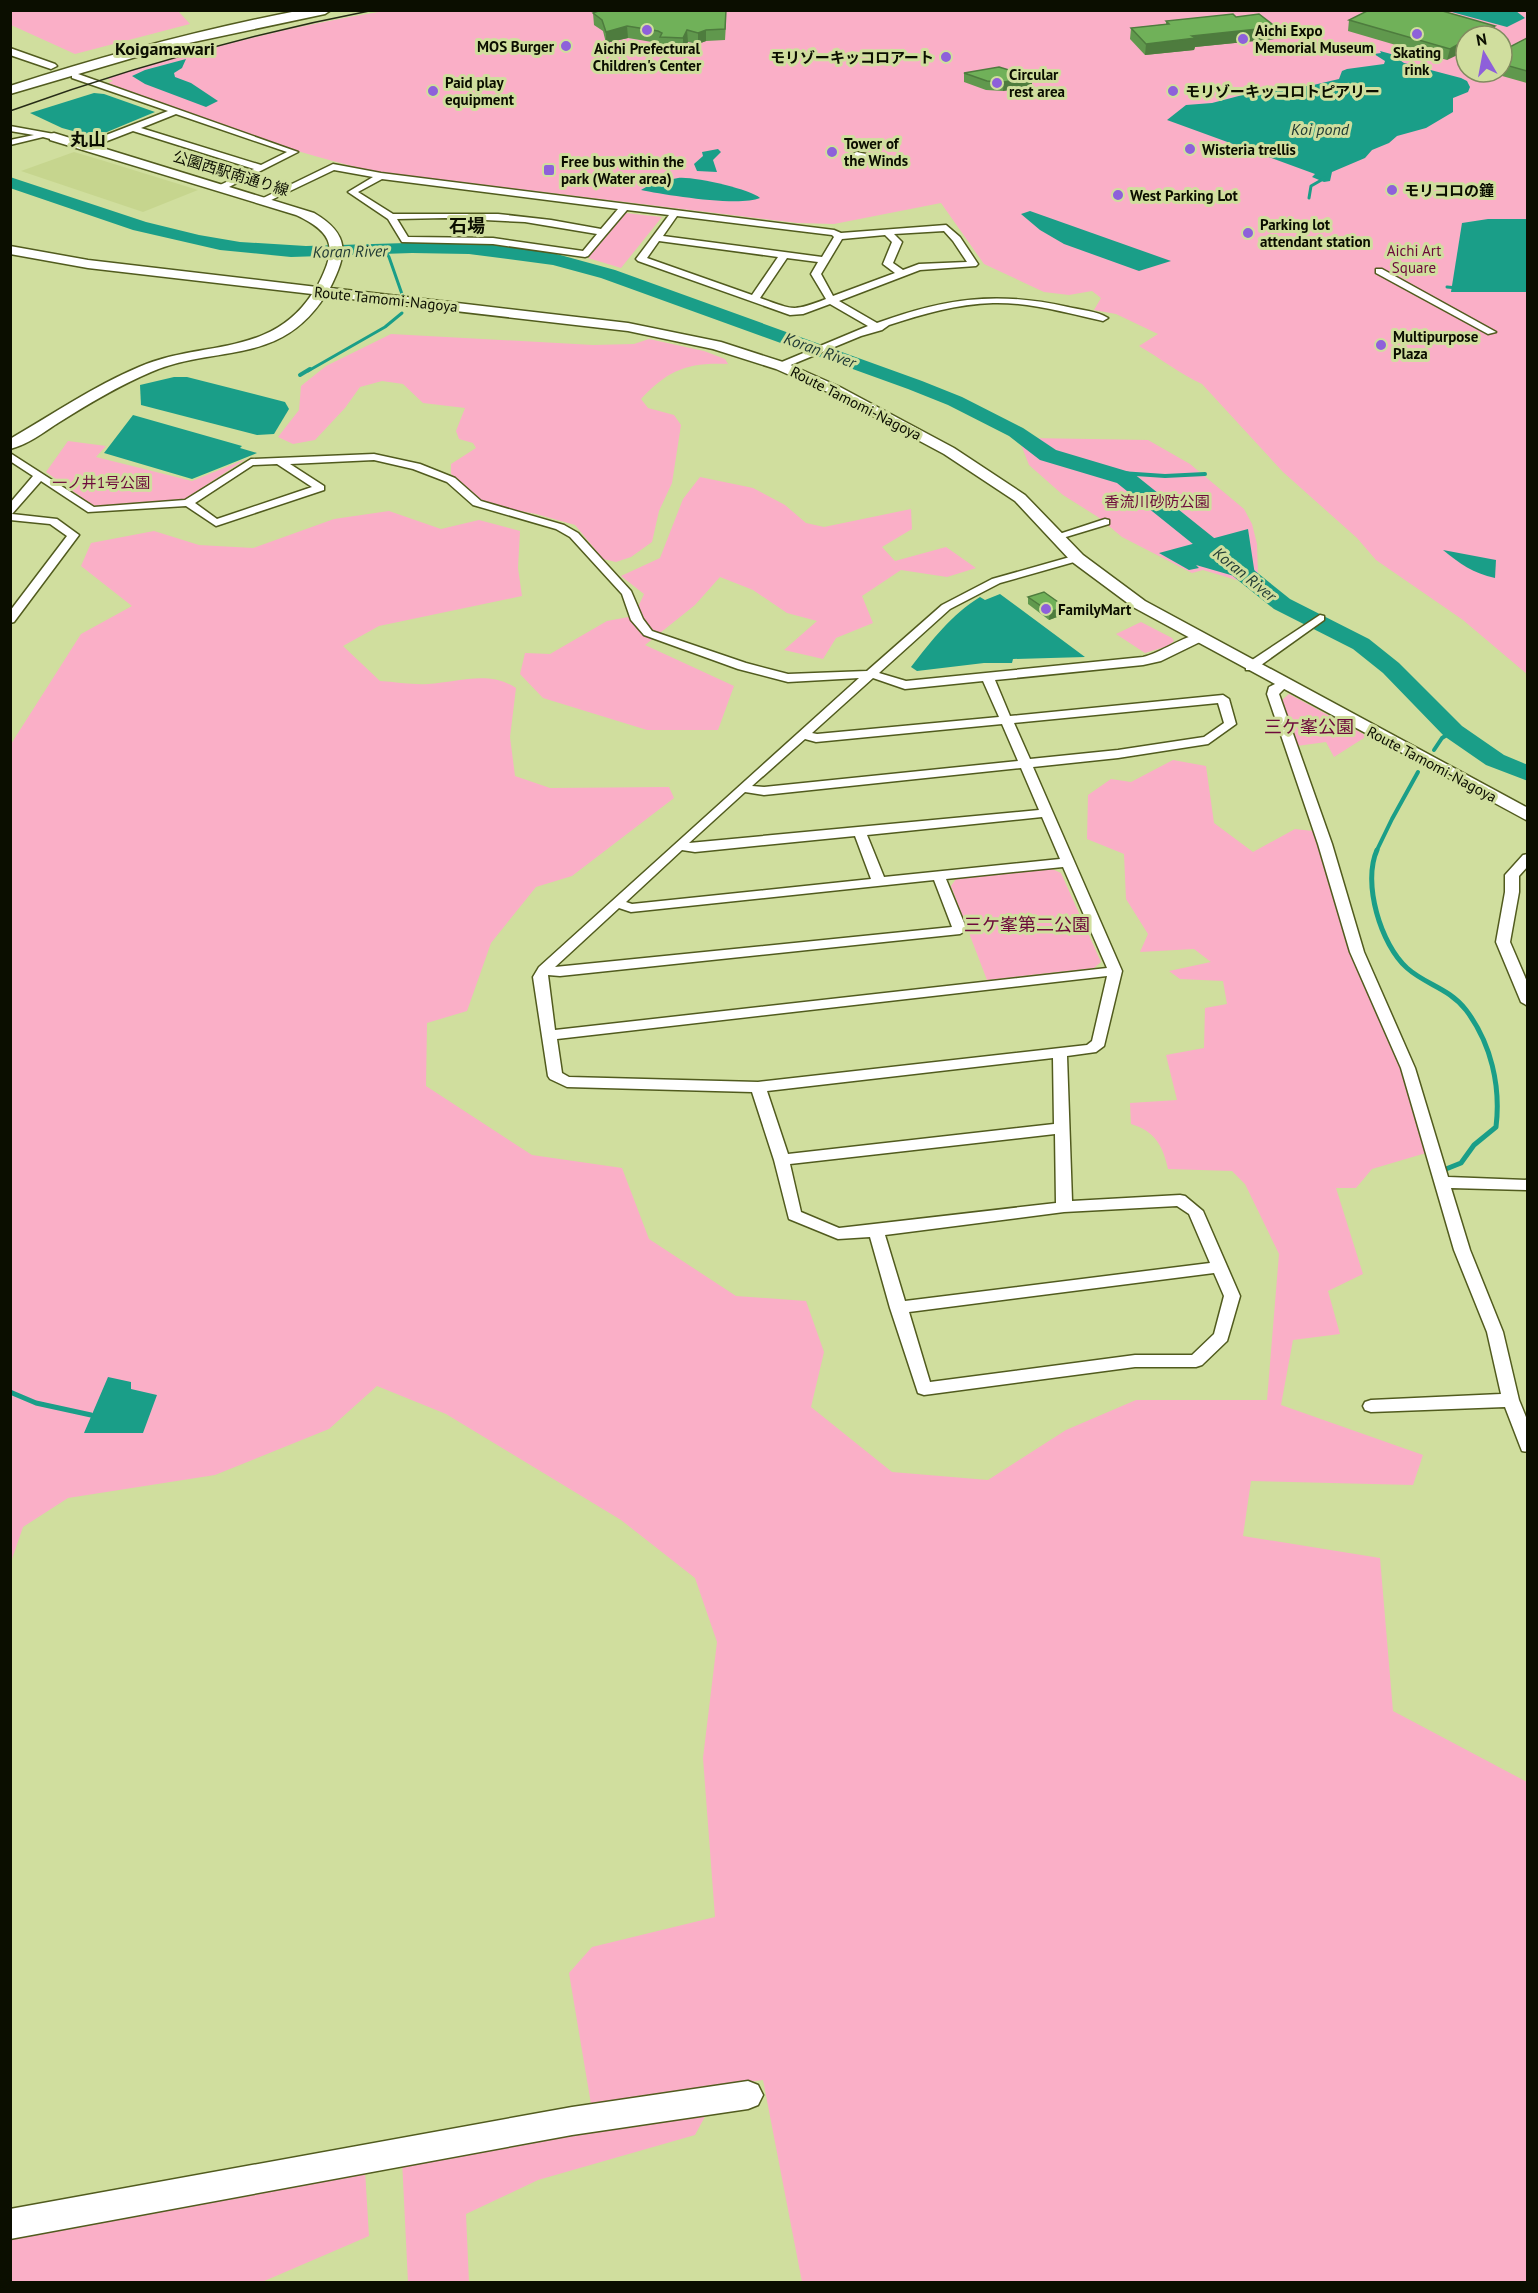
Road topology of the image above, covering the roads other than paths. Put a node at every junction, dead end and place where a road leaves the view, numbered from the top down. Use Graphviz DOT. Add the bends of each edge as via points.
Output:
graph roads {
  1 [pos="278,10"];
  2 [pos="290,10"];
  3 [pos="325,10"];
  4 [pos="230,29"];
  5 [pos="10,51"];
  6 [pos="51,66"];
  7 [pos="75,76"];
  8 [pos="10,80"];
  9 [pos="10,90"];
  10 [pos="10,99"];
  11 [pos="174,112"];
  12 [pos="10,128"];
  13 [pos="133,128"];
  14 [pos="24,130"];
  15 [pos="54,137"];
  16 [pos="20,140"];
  17 [pos="10,143"];
  18 [pos="86,146"];
  19 [pos="857,155"];
  20 [pos="876,159"];
  21 [pos="261,168"];
  22 [pos="381,176"];
  23 [pos="223,187"];
  24 [pos="513,194"];
  25 [pos="264,200"];
  26 [pos="624,207"];
  27 [pos="497,210"];
  28 [pos="675,213"];
  29 [pos="391,217"];
  30 [pos="603,232"];
  31 [pos="887,232"];
  32 [pos="839,236"];
  33 [pos="658,238"];
  34 [pos="10,250"];
  35 [pos="785,254"];
  36 [pos="822,260"];
  37 [pos="1379,271"];
  38 [pos="901,273"];
  39 [pos="322,292"];
  40 [pos="755,298"];
  41 [pos="830,301"];
  42 [pos="1103,318"];
  43 [pos="879,328"];
  44 [pos="1491,332"];
  45 [pos="782,366"];
  46 [pos="10,445"];
  47 [pos="10,456"];
  48 [pos="279,461"];
  49 [pos="39,476"];
  50 [pos="188,503"];
  51 [pos="10,511"];
  52 [pos="10,517"];
  53 [pos="1105,522"];
  54 [pos="1056,537"];
  55 [pos="1077,558"];
  56 [pos="1320,618"];
  57 [pos="10,620"];
  58 [pos="1198,638"];
  59 [pos="1250,667"];
  60 [pos="871,674"];
  61 [pos="988,678"];
  62 [pos="1283,684"];
  63 [pos="1007,719"];
  64 [pos="803,734"];
  65 [pos="1027,764"];
  66 [pos="742,788"];
  67 [pos="1048,813"];
  68 [pos="1527,816"];
  69 [pos="860,832"];
  70 [pos="679,846"];
  71 [pos="1527,858"];
  72 [pos="1070,862"];
  73 [pos="939,877"];
  74 [pos="879,883"];
  75 [pos="616,903"];
  76 [pos="544,970"];
  77 [pos="1115,971"];
  78 [pos="1527,1002"];
  79 [pos="548,1035"];
  80 [pos="1060,1052"];
  81 [pos="759,1087"];
  82 [pos="1060,1128"];
  83 [pos="782,1160"];
  84 [pos="1441,1182"];
  85 [pos="1527,1185"];
  86 [pos="1064,1207"];
  87 [pos="876,1232"];
  88 [pos="1219,1267"];
  89 [pos="898,1308"];
  90 [pos="1511,1400"];
  91 [pos="1371,1406"];
  92 [pos="1527,1446"];
  93 [pos="748,2095"];
  94 [pos="10,2224"];
  1 -- 6 [label="main road"];
  2 -- 8 [label="main road"];
  3 -- 4 [label="main road"];
  4 -- 7 [label="main road"];
  4 -- 9 [label="main road"];
  5 -- 6 [label="main road"];
  6 -- 8 [label="main road"];
  7 -- 10 [label="main road"];
  7 -- 11 [label="street"];
  11 -- 13 [label="street"];
  11 -- 21 [label="street" via="294,152"];
  12 -- 14 [label="street"];
  13 -- 18 [label="street"];
  13 -- 21 [label="street"];
  14 -- 15 [label="street"];
  14 -- 16 [label="street" via="25,136"];
  15 -- 16 [label="street"];
  15 -- 18 [label="main road, 公園西駅南通り線"];
  16 -- 17 [label="street"];
  18 -- 23 [label="main road, 公園西駅南通り線"];
  19 -- 20 [label="street"];
  21 -- 23 [label="street"];
  22 -- 24 [label="street"];
  22 -- 25 [label="street" via="333,167"];
  22 -- 29 [label="street" via="352,192"];
  23 -- 25 [label="main road, 公園西駅南通り線"];
  24 -- 26 [label="street"];
  24 -- 27 [label="street"];
  25 -- 39 [label="main road, 公園西駅南通り線" via="301,212 330,229 338,251"];
  26 -- 28 [label="street"];
  26 -- 30 [label="street"];
  27 -- 29 [label="street"];
  27 -- 30 [label="street"];
  28 -- 32 [label="street"];
  28 -- 33 [label="street"];
  29 -- 30 [label="street" via="405,240 493,241 577,254 585,254"];
  31 -- 32 [label="street"];
  31 -- 38 [label="street" via="897,242 888,264"];
  31 -- 38 [label="street" via="946,228 974,264 928,265"];
  32 -- 36 [label="street"];
  33 -- 35 [label="street"];
  33 -- 40 [label="street" via="641,259"];
  34 -- 39 [label="main road, Route Tamomi-Nagoya" via="88,264"];
  35 -- 36 [label="street"];
  35 -- 40 [label="street"];
  36 -- 41 [label="street" via="816,274 820,290"];
  37 -- 44 [label="street"];
  38 -- 41 [label="street"];
  39 -- 45 [label="main road, Route Tamomi-Nagoya" via="628,327 716,345"];
  39 -- 46 [label="main road, 公園西駅南通り線" via="300,320 278,336 146,369"];
  40 -- 41 [label="street" via="790,312"];
  41 -- 43 [label="street"];
  42 -- 43 [label="street" via="996,300 956,304"];
  43 -- 45 [label="street"];
  45 -- 54 [label="main road, Route Tamomi-Nagoya" via="949,451 1020,498"];
  47 -- 49 [label="street"];
  48 -- 50 [label="street" via="251,462"];
  48 -- 50 [label="street" via="320,488 216,523"];
  48 -- 60 [label="street" via="374,457 416,466 451,480 477,503 560,527 574,535 627,593 637,620 648,633 788,678"];
  49 -- 50 [label="street" via="92,510"];
  49 -- 51 [label="street"];
  52 -- 57 [label="street" via="53,521 73,535"];
  53 -- 54 [label="street"];
  54 -- 55 [label="main road, Route Tamomi-Nagoya"];
  55 -- 58 [label="main road, Route Tamomi-Nagoya" via="1130,598"];
  55 -- 60 [label="street" via="996,580 955,601"];
  56 -- 59 [label="street"];
  58 -- 59 [label="main road, Route Tamomi-Nagoya"];
  58 -- 61 [label="street" via="1143,661"];
  59 -- 62 [label="main road, Route Tamomi-Nagoya"];
  60 -- 61 [label="street" via="905,685"];
  60 -- 64 [label="street"];
  61 -- 63 [label="street"];
  62 -- 68 [label="main road, Route Tamomi-Nagoya"];
  62 -- 84 [label="street" via="1273,694 1325,844 1357,952 1408,1068"];
  63 -- 64 [label="street" via="816,738"];
  63 -- 65 [label="street"];
  63 -- 65 [label="street" via="1223,699 1230,724 1208,740"];
  64 -- 66 [label="street"];
  65 -- 66 [label="street" via="764,791"];
  65 -- 67 [label="street"];
  66 -- 70 [label="street"];
  67 -- 69 [label="street"];
  67 -- 72 [label="street"];
  69 -- 70 [label="street" via="695,848"];
  69 -- 74 [label="street"];
  70 -- 75 [label="street"];
  71 -- 78 [label="street" via="1512,875 1503,942"];
  72 -- 73 [label="street"];
  72 -- 77 [label="street"];
  73 -- 74 [label="street"];
  73 -- 76 [label="street" via="960,930 560,972"];
  74 -- 75 [label="street" via="631,908"];
  75 -- 76 [label="street"];
  76 -- 79 [label="street" via="540,976"];
  77 -- 79 [label="street"];
  77 -- 80 [label="street" via="1099,1043 1090,1049"];
  79 -- 81 [label="street" via="555,1076 567,1082"];
  80 -- 81 [label="street"];
  80 -- 82 [label="street"];
  81 -- 83 [label="street"];
  82 -- 83 [label="street"];
  82 -- 86 [label="street"];
  83 -- 87 [label="street" via="794,1215 838,1234"];
  84 -- 85 [label="street"];
  84 -- 90 [label="street" via="1462,1250 1495,1332"];
  86 -- 87 [label="street"];
  86 -- 88 [label="street" via="1180,1200 1195,1211"];
  87 -- 89 [label="street"];
  88 -- 89 [label="street"];
  88 -- 89 [label="street" via="1232,1296 1221,1337 1196,1361 1135,1361 924,1389"];
  90 -- 91 [label="street"];
  90 -- 92 [label="street"];
  93 -- 94 [label="main road" via="561,2123"];
}
